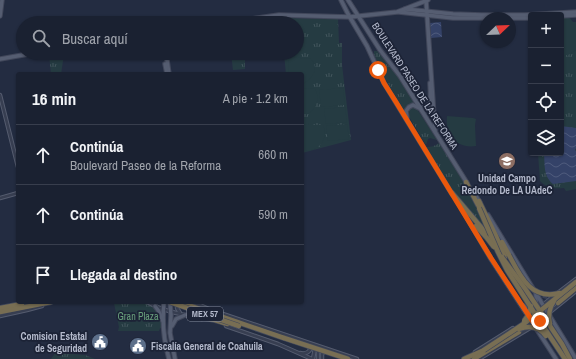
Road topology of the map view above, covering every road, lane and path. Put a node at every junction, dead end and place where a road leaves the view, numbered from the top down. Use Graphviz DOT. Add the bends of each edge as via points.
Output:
graph roads {
  1 [pos="2,0"];
  2 [pos="341,0"];
  3 [pos="348,0"];
  4 [pos="426,0"];
  5 [pos="405,9"];
  6 [pos="397,12"];
  7 [pos="576,12"];
  8 [pos="426,13"];
  9 [pos="576,15"];
  10 [pos="0,16"];
  11 [pos="272,16"];
  12 [pos="564,16"];
  13 [pos="350,17"];
  14 [pos="360,17"];
  15 [pos="480,18"];
  16 [pos="516,18"];
  17 [pos="528,18"];
  18 [pos="356,28"];
  19 [pos="373,40"];
  20 [pos="367,46"];
  21 [pos="380,50"];
  22 [pos="371,54"];
  23 [pos="16,56"];
  24 [pos="0,59"];
  25 [pos="165,60"];
  26 [pos="168,72"];
  27 [pos="0,95"];
  28 [pos="413,96"];
  29 [pos="420,109"];
  30 [pos="407,120"];
  31 [pos="436,134"];
  32 [pos="16,159"];
  33 [pos="466,182"];
  34 [pos="452,193"];
  35 [pos="16,194"];
  36 [pos="0,198"];
  37 [pos="479,201"];
  38 [pos="461,208"];
  39 [pos="488,215"];
  40 [pos="485,236"];
  41 [pos="507,256"];
  42 [pos="576,280"];
  43 [pos="576,287"];
  44 [pos="576,291"];
  45 [pos="535,292"];
  46 [pos="564,293"];
  47 [pos="557,296"];
  48 [pos="549,299"];
  49 [pos="46,304"];
  50 [pos="153,304"];
  51 [pos="154,304"];
  52 [pos="164,304"];
  53 [pos="170,304"];
  54 [pos="170,304"];
  55 [pos="173,304"];
  56 [pos="178,304"];
  57 [pos="184,304"];
  58 [pos="198,304"];
  59 [pos="521,304"];
  60 [pos="558,304"];
  61 [pos="22,305"];
  62 [pos="543,305"];
  63 [pos="0,307"];
  64 [pos="164,310"];
  65 [pos="211,310"];
  66 [pos="0,312"];
  67 [pos="171,312"];
  68 [pos="548,314"];
  69 [pos="183,315"];
  70 [pos="0,316"];
  71 [pos="530,317"];
  72 [pos="201,318"];
  73 [pos="524,322"];
  74 [pos="164,323"];
  75 [pos="549,323"];
  76 [pos="241,325"];
  77 [pos="535,325"];
  78 [pos="253,327"];
  79 [pos="529,329"];
  80 [pos="170,331"];
  81 [pos="558,331"];
  82 [pos="164,332"];
  83 [pos="519,332"];
  84 [pos="510,333"];
  85 [pos="543,338"];
  86 [pos="284,339"];
  87 [pos="304,342"];
  88 [pos="317,346"];
  89 [pos="333,351"];
  90 [pos="299,353"];
  91 [pos="304,356"];
  92 [pos="472,358"];
  93 [pos="169,359"];
  94 [pos="175,359"];
  95 [pos="307,359"];
  96 [pos="312,359"];
  97 [pos="318,359"];
  98 [pos="322,359"];
  99 [pos="339,359"];
  100 [pos="348,359"];
  101 [pos="357,359"];
  102 [pos="464,359"];
  103 [pos="479,359"];
  104 [pos="556,359"];
  105 [pos="562,359"];
  106 [pos="565,359"];
  107 [pos="569,359"];
  108 [pos="576,359"];
  1 -- 10 [label="main road"];
  2 -- 13 [label="main road, BOULEVARD PASEO DE LA REFORMA"];
  3 -- 14 [label="main road, BOULEVARD PASEO DE LA REFORMA"];
  4 -- 5 [label="main road"];
  4 -- 8 [label="main road"];
  5 -- 6 [label="main road"];
  5 -- 8 [label="main road"];
  6 -- 8 [label="main road"];
  6 -- 14 [label="main road"];
  7 -- 8 [label="main road" via="529,15"];
  8 -- 15 [label="main road" via="453,18"];
  8 -- 28 [label="main road" via="429,103 423,106"];
  8 -- 31 [label="main road"];
  9 -- 12 [label="main road"];
  11 -- 13 [label="main road"];
  13 -- 14 [label="main road"];
  13 -- 18 [label="main road, BOULEVARD PASEO DE LA REFORMA"];
  14 -- 18 [label="main road"];
  14 -- 19 [label="main road, BOULEVARD PASEO DE LA REFORMA"];
  16 -- 17 [label="main road"];
  18 -- 20 [label="main road, BOULEVARD PASEO DE LA REFORMA"];
  19 -- 20 [label="main road" via="372,45"];
  19 -- 21 [label="main road, BOULEVARD PASEO DE LA REFORMA"];
  20 -- 22 [label="main road, BOULEVARD PASEO DE LA REFORMA"];
  21 -- 22 [label="main road" via="374,50"];
  21 -- 28 [label="main road, BOULEVARD PASEO DE LA REFORMA"];
  22 -- 30 [label="main road, BOULEVARD PASEO DE LA REFORMA" via="384,83"];
  23 -- 24 [label="main road"];
  25 -- 26 [label="main road"];
  27 -- 32 [label="street"];
  28 -- 29 [label="main road, BOULEVARD PASEO DE LA REFORMA"];
  29 -- 30 [label="main road" via="413,105 409,107 406,111"];
  29 -- 31 [label="main road, BOULEVARD PASEO DE LA REFORMA"];
  30 -- 34 [label="main road, BOULEVARD PASEO DE LA REFORMA"];
  31 -- 33 [label="main road, BOULEVARD PASEO DE LA REFORMA"];
  33 -- 37 [label="main road, BOULEVARD PASEO DE LA REFORMA"];
  33 -- 106 [label="highway, BOULEVARD PASEO DE LA REFORMA, bridge" via="504,265"];
  34 -- 38 [label="main road, BOULEVARD PASEO DE LA REFORMA"];
  34 -- 40 [label="highway"];
  35 -- 36 [label="street"];
  37 -- 39 [label="main road, BOULEVARD PASEO DE LA REFORMA"];
  37 -- 41 [label="highway"];
  38 -- 40 [label="highway, BOULEVARD PASEO DE LA REFORMA"];
  38 -- 59 [label="main road"];
  39 -- 41 [label="highway"];
  39 -- 45 [label="main road, BOULEVARD PASEO DE LA REFORMA"];
  40 -- 84 [label="highway, bridge" via="513,273 531,304 527,318"];
  40 -- 107 [label="highway, BOULEVARD PASEO DE LA REFORMA, bridge" via="511,268 562,344"];
  41 -- 46 [label="highway, bridge" via="521,277 534,290 548,295"];
  42 -- 46 [label="highway, bridge"];
  42 -- 48 [label="street"];
  43 -- 46 [label="highway"];
  43 -- 60 [label="highway"];
  44 -- 60 [label="street"];
  45 -- 59 [label="main road" via="534,307 528,308"];
  45 -- 62 [label="main road, BOULEVARD PASEO DE LA REFORMA"];
  46 -- 47 [label="highway, bridge"];
  47 -- 75 [label="highway, bridge" via="551,306"];
  47 -- 84 [label="highway, bridge"];
  48 -- 60 [label="street" via="548,304 552,308"];
  48 -- 62 [label="street"];
  49 -- 70 [label="street"];
  50 -- 74 [label="main road"];
  51 -- 64 [label="street"];
  52 -- 64 [label="main road"];
  53 -- 64 [label="main road"];
  54 -- 67 [label="main road"];
  55 -- 76 [label="highway, MEX 57, bridge"];
  56 -- 69 [label="street" via="177,310"];
  57 -- 76 [label="highway, MEX 57, bridge"];
  58 -- 65 [label="street"];
  59 -- 71 [label="main road"];
  60 -- 68 [label="street"];
  61 -- 63 [label="highway"];
  61 -- 66 [label="highway"];
  62 -- 68 [label="main road, BOULEVARD PASEO DE LA REFORMA"];
  62 -- 71 [label="street"];
  64 -- 67 [label="street"];
  64 -- 74 [label="main road"];
  65 -- 78 [label="highway"];
  65 -- 87 [label="street"];
  67 -- 69 [label="street"];
  67 -- 80 [label="main road"];
  68 -- 77 [label="street"];
  68 -- 81 [label="main road, BOULEVARD PASEO DE LA REFORMA"];
  69 -- 72 [label="street"];
  69 -- 80 [label="main road" via="176,320"];
  71 -- 73 [label="street"];
  71 -- 77 [label="main road"];
  72 -- 76 [label="highway" via="241,328"];
  72 -- 90 [label="street"];
  73 -- 79 [label="street" via="529,323"];
  73 -- 92 [label="street" via="476,351"];
  74 -- 82 [label="main road"];
  75 -- 81 [label="main road"];
  75 -- 85 [label="main road" via="541,327"];
  75 -- 107 [label="highway, bridge"];
  76 -- 78 [label="highway, MEX 57"];
  76 -- 86 [label="highway, MEX 57"];
  77 -- 79 [label="street"];
  77 -- 85 [label="main road"];
  78 -- 86 [label="highway, MEX 57"];
  79 -- 103 [label="street"];
  80 -- 82 [label="main road"];
  80 -- 94 [label="main road"];
  81 -- 108 [label="main road"];
  82 -- 93 [label="main road"];
  83 -- 92 [label="highway"];
  84 -- 92 [label="highway, bridge"];
  84 -- 105 [label="highway, bridge" via="528,327 538,329 546,335"];
  85 -- 104 [label="main road"];
  86 -- 99 [label="highway, MEX 57, bridge"];
  86 -- 100 [label="highway, MEX 57, bridge"];
  87 -- 88 [label="street"];
  87 -- 90 [label="street" via="310,350"];
  88 -- 89 [label="street"];
  88 -- 96 [label="street"];
  88 -- 97 [label="street"];
  89 -- 98 [label="street" via="323,352"];
  89 -- 101 [label="street"];
  90 -- 91 [label="street"];
  91 -- 95 [label="street"];
  91 -- 96 [label="street"];
  92 -- 102 [label="highway"];
}
